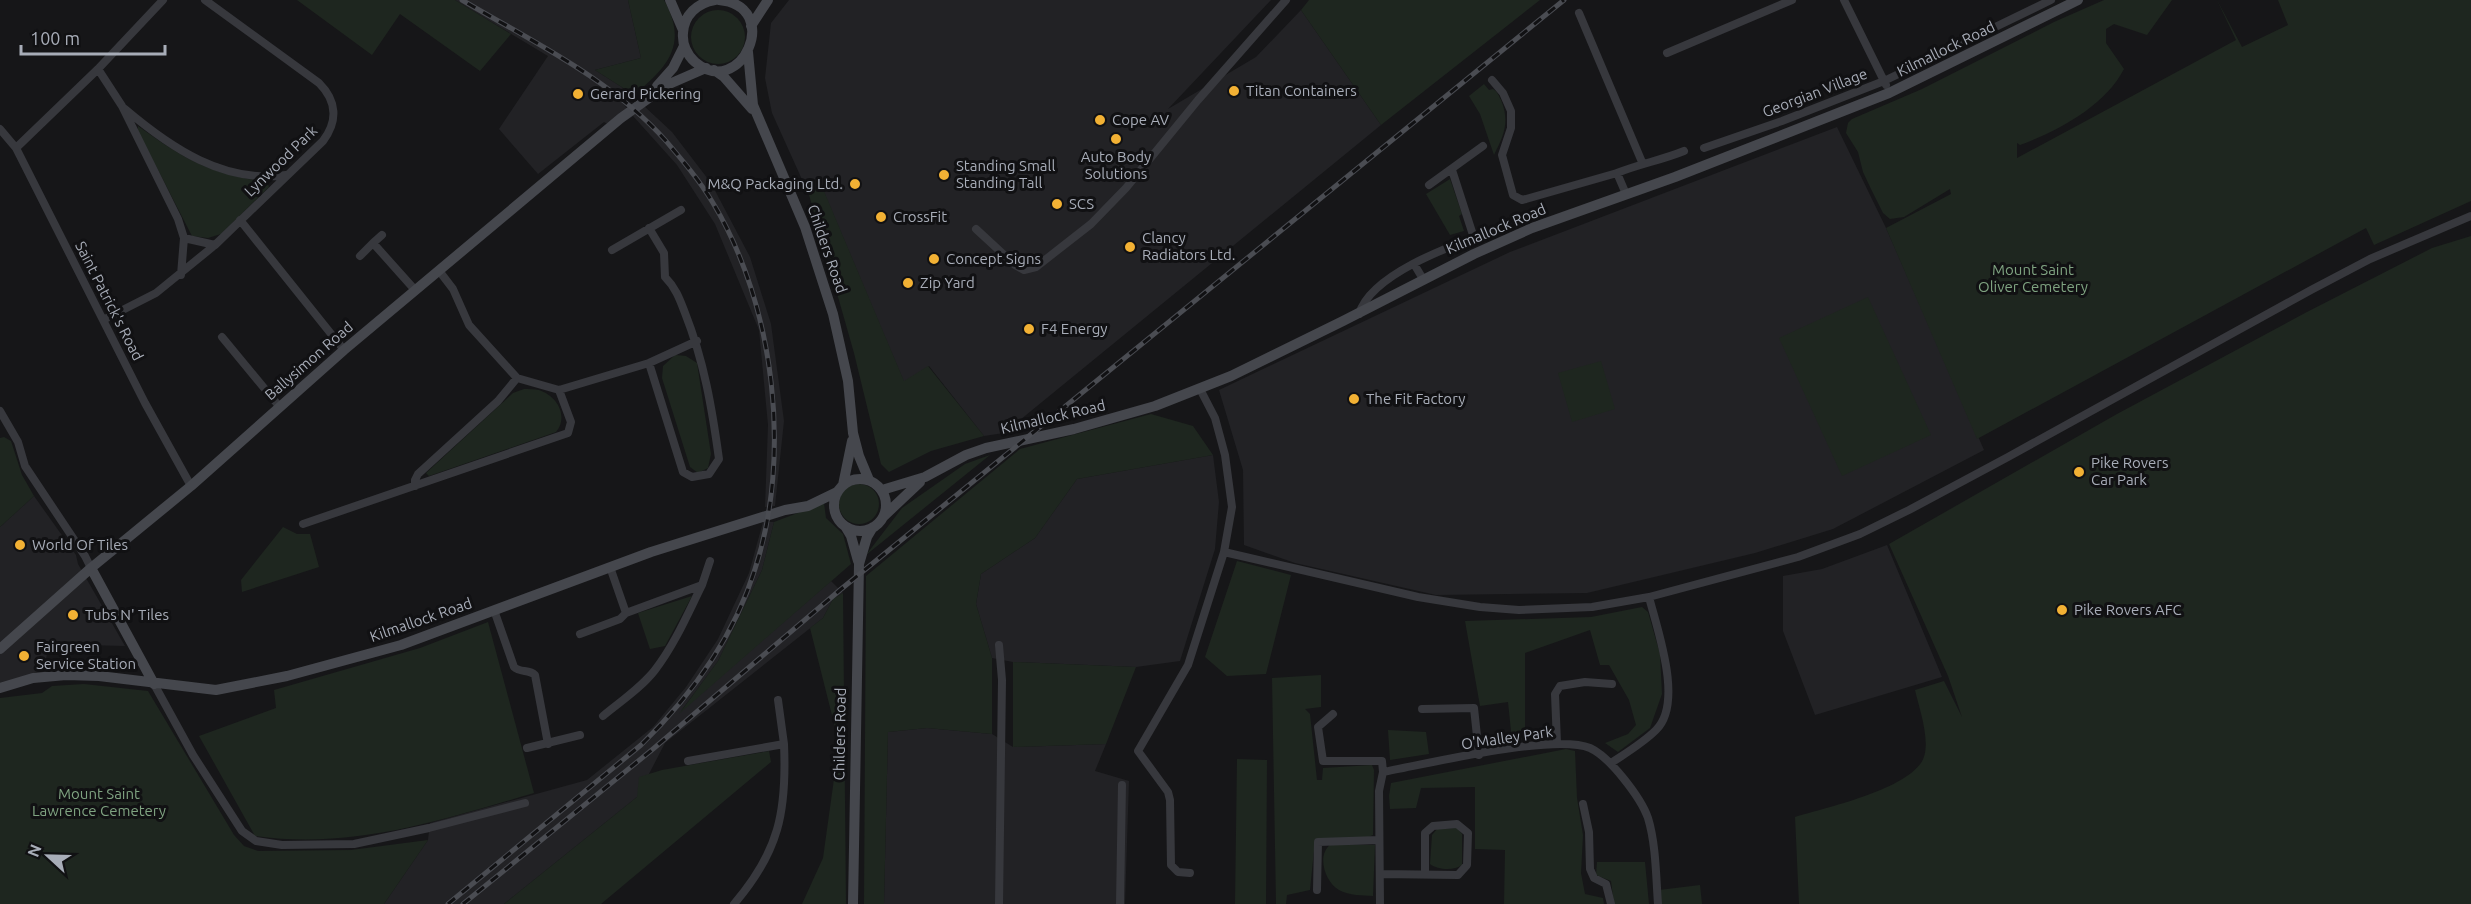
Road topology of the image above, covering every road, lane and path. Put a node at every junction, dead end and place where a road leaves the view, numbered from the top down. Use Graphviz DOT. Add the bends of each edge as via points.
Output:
graph roads {
  1 [pos="163,0"];
  2 [pos="205,0"];
  3 [pos="670,0"];
  4 [pos="711,0"];
  5 [pos="726,0"];
  6 [pos="768,0"];
  7 [pos="1287,0"];
  8 [pos="1792,0"];
  9 [pos="1844,0"];
  10 [pos="2051,0"];
  11 [pos="2078,0"];
  12 [pos="1579,13"];
  13 [pos="752,26"];
  14 [pos="683,30"];
  15 [pos="1972,39"];
  16 [pos="684,46"];
  17 [pos="1979,50"];
  18 [pos="748,52"];
  19 [pos="1667,53"];
  20 [pos="98,69"];
  21 [pos="710,69"];
  22 [pos="1492,80"];
  23 [pos="1884,81"];
  24 [pos="1889,93"];
  25 [pos="642,102"];
  26 [pos="122,106"];
  27 [pos="757,117"];
  28 [pos="1784,127"];
  29 [pos="0,129"];
  30 [pos="1483,146"];
  31 [pos="16,148"];
  32 [pos="1704,148"];
  33 [pos="1684,151"];
  34 [pos="1642,162"];
  35 [pos="1452,170"];
  36 [pos="1617,173"];
  37 [pos="287,174"];
  38 [pos="1429,185"];
  39 [pos="1626,194"];
  40 [pos="681,210"];
  41 [pos="2471,216"];
  42 [pos="240,220"];
  43 [pos="1507,225"];
  44 [pos="649,228"];
  45 [pos="976,229"];
  46 [pos="382,235"];
  47 [pos="184,238"];
  48 [pos="1474,238"];
  49 [pos="373,243"];
  50 [pos="215,245"];
  51 [pos="612,250"];
  52 [pos="360,256"];
  53 [pos="1414,264"];
  54 [pos="440,272"];
  55 [pos="181,275"];
  56 [pos="1422,279"];
  57 [pos="415,290"];
  58 [pos="1359,314"];
  59 [pos="104,320"];
  60 [pos="222,337"];
  61 [pos="697,341"];
  62 [pos="344,350"];
  63 [pos="648,363"];
  64 [pos="517,378"];
  65 [pos="1200,389"];
  66 [pos="558,390"];
  67 [pos="279,406"];
  68 [pos="0,411"];
  69 [pos="4,424"];
  70 [pos="854,433"];
  71 [pos="925,477"];
  72 [pos="869,480"];
  73 [pos="191,486"];
  74 [pos="415,486"];
  75 [pos="840,488"];
  76 [pos="882,490"];
  77 [pos="883,517"];
  78 [pos="303,524"];
  79 [pos="845,526"];
  80 [pos="873,527"];
  81 [pos="1224,552"];
  82 [pos="710,561"];
  83 [pos="859,564"];
  84 [pos="610,567"];
  85 [pos="91,568"];
  86 [pos="702,585"];
  87 [pos="1649,597"];
  88 [pos="494,610"];
  89 [pos="626,613"];
  90 [pos="580,634"];
  91 [pos="999,645"];
  92 [pos="0,649"];
  93 [pos="153,684"];
  94 [pos="1612,684"];
  95 [pos="0,688"];
  96 [pos="778,700"];
  97 [pos="1422,709"];
  98 [pos="1333,714"];
  99 [pos="603,716"];
  100 [pos="580,735"];
  101 [pos="1557,742"];
  102 [pos="548,744"];
  103 [pos="784,744"];
  104 [pos="527,748"];
  105 [pos="1479,755"];
  106 [pos="688,761"];
  107 [pos="1611,763"];
  108 [pos="1383,772"];
  109 [pos="1122,785"];
  110 [pos="525,803"];
  111 [pos="1583,804"];
  112 [pos="1379,840"];
  113 [pos="1190,873"];
  114 [pos="1380,874"];
  115 [pos="1425,874"];
  116 [pos="1317,890"];
  117 [pos="734,904"];
  118 [pos="853,904"];
  119 [pos="999,904"];
  120 [pos="1120,904"];
  121 [pos="1380,904"];
  122 [pos="1611,904"];
  123 [pos="1658,904"];
  1 -- 20 [label="street"];
  2 -- 37 [label="street, Lynwood Park" via="307,74 328,94 334,111 330,132"];
  3 -- 14 [label="main road"];
  4 -- 5 [label="main road"];
  4 -- 14 [label="main road" via="691,12"];
  5 -- 13 [label="main road" via="744,12"];
  6 -- 13 [label="main road"];
  7 -- 45 [label="street" via="1126,188 1091,224 1036,267 1024,270 1015,265"];
  8 -- 19 [label="street"];
  9 -- 23 [label="street, Georgian Village"];
  10 -- 15 [label="street"];
  11 -- 17 [label="main road, Kilmallock Road"];
  12 -- 34 [label="street"];
  13 -- 18 [label="main road"];
  14 -- 16 [label="main road"];
  15 -- 17 [label="street"];
  15 -- 23 [label="street"];
  16 -- 21 [label="main road" via="693,60"];
  16 -- 25 [label="main road, Ballysimon Road" via="673,68"];
  17 -- 24 [label="main road, Kilmallock Road"];
  18 -- 21 [label="main road" via="732,67"];
  18 -- 27 [label="main road, Childers Road"];
  20 -- 26 [label="street"];
  20 -- 31 [label="street"];
  21 -- 25 [label="main road, Ballysimon Road" via="668,85"];
  21 -- 27 [label="main road, Childers Road" via="724,77"];
  22 -- 36 [label="street" via="1511,111 1510,134 1502,155 1517,198 1526,199"];
  23 -- 24 [label="street"];
  23 -- 28 [label="street, Georgian Village"];
  24 -- 28 [label="main road, Kilmallock Road"];
  25 -- 54 [label="main road, Ballysimon Road"];
  26 -- 37 [label="street" via="165,141 202,162 250,176"];
  26 -- 47 [label="street"];
  27 -- 70 [label="main road, Childers Road" via="805,227 833,314 848,381"];
  28 -- 32 [label="street, Georgian Village"];
  28 -- 39 [label="main road, Kilmallock Road"];
  29 -- 31 [label="street, Saint Patrick's Road"];
  30 -- 35 [label="street"];
  31 -- 59 [label="street, Saint Patrick's Road"];
  33 -- 34 [label="street"];
  34 -- 36 [label="street"];
  35 -- 38 [label="street"];
  35 -- 48 [label="street"];
  36 -- 39 [label="street"];
  37 -- 42 [label="street, Lynwood Park"];
  39 -- 56 [label="main road, Kilmallock Road" via="1532,228"];
  40 -- 44 [label="street"];
  41 -- 87 [label="street" via="2370,259 1860,534 1798,558"];
  42 -- 50 [label="street, Lynwood Park"];
  42 -- 62 [label="street"];
  43 -- 48 [label="street"];
  44 -- 51 [label="street"];
  44 -- 61 [label="street" via="664,253 665,277 674,286"];
  46 -- 49 [label="street"];
  47 -- 50 [label="street"];
  47 -- 55 [label="street"];
  48 -- 53 [label="street" via="1454,243"];
  49 -- 52 [label="street"];
  49 -- 57 [label="street"];
  50 -- 55 [label="street, Lynwood Park"];
  53 -- 56 [label="street"];
  53 -- 58 [label="street" via="1372,292"];
  54 -- 57 [label="main road, Ballysimon Road"];
  54 -- 64 [label="street" via="453,289 469,326"];
  55 -- 59 [label="street, Lynwood Park"];
  56 -- 58 [label="main road, Kilmallock Road"];
  57 -- 62 [label="main road, Ballysimon Road"];
  58 -- 65 [label="main road, Kilmallock Road"];
  59 -- 73 [label="street, Saint Patrick's Road"];
  60 -- 67 [label="street"];
  61 -- 63 [label="street"];
  61 -- 63 [label="street" via="719,459 710,474 692,477 683,472"];
  62 -- 67 [label="main road, Ballysimon Road"];
  63 -- 66 [label="street"];
  64 -- 66 [label="street"];
  64 -- 74 [label="street" via="498,401 418,474"];
  65 -- 71 [label="main road, Kilmallock Road" via="1074,429 986,448"];
  65 -- 81 [label="street" via="1215,418 1225,455 1232,507"];
  66 -- 74 [label="street" via="571,422 568,434"];
  67 -- 73 [label="main road, Ballysimon Road"];
  68 -- 69 [label="street"];
  69 -- 85 [label="street" via="18,442 25,466"];
  70 -- 72 [label="main road, Childers Road"];
  70 -- 75 [label="main road, Childers Road" via="848,470"];
  71 -- 76 [label="main road, Kilmallock Road"];
  71 -- 77 [label="main road, Kilmallock Road"];
  72 -- 75 [label="main road" via="853,479"];
  72 -- 76 [label="main road"];
  73 -- 85 [label="main road, Ballysimon Road"];
  74 -- 78 [label="street"];
  75 -- 79 [label="main road" via="834,509"];
  75 -- 84 [label="main road, Kilmallock Road" via="808,506"];
  76 -- 77 [label="main road" via="886,503"];
  77 -- 80 [label="main road"];
  79 -- 80 [label="main road" via="856,531"];
  79 -- 83 [label="main road, Childers Road"];
  80 -- 83 [label="main road, Childers Road"];
  81 -- 87 [label="street" via="1418,597 1480,607 1592,607"];
  81 -- 113 [label="street" via="1188,665 1138,751 1168,792 1171,865 1178,873"];
  82 -- 86 [label="street"];
  83 -- 118 [label="main road, Childers Road"];
  84 -- 88 [label="main road, Kilmallock Road"];
  84 -- 89 [label="street"];
  85 -- 92 [label="main road, Ballysimon Road"];
  85 -- 93 [label="main road"];
  86 -- 89 [label="street"];
  86 -- 99 [label="street" via="655,670"];
  87 -- 107 [label="street" via="1669,678 1667,707 1658,729"];
  88 -- 93 [label="main road, Kilmallock Road" via="401,645 287,676 216,690"];
  88 -- 102 [label="street" via="514,667 535,675"];
  89 -- 90 [label="street"];
  91 -- 119 [label="street"];
  93 -- 95 [label="main road, Kilmallock Road" via="66,675 33,678"];
  93 -- 110 [label="street" via="211,784 242,831 256,841 282,845 354,844"];
  94 -- 101 [label="street" via="1585,682 1560,686 1555,694"];
  96 -- 103 [label="street"];
  97 -- 105 [label="street" via="1474,708"];
  98 -- 108 [label="street" via="1318,727 1323,761 1382,761"];
  100 -- 102 [label="street"];
  101 -- 105 [label="street, O'Malley Park"];
  101 -- 107 [label="street, O'Malley Park" via="1590,748"];
  102 -- 104 [label="street"];
  103 -- 106 [label="street"];
  103 -- 117 [label="street" via="786,783 776,838 761,868"];
  105 -- 108 [label="street, O'Malley Park"];
  107 -- 123 [label="street, O'Malley Park" via="1647,816"];
  108 -- 112 [label="street"];
  109 -- 120 [label="street"];
  111 -- 122 [label="street" via="1590,869 1594,878 1606,884"];
  112 -- 114 [label="street"];
  112 -- 116 [label="street" via="1318,842"];
  114 -- 115 [label="street"];
  114 -- 121 [label="street"];
  115 -- 115 [label="street" via="1425,833 1433,826 1457,824 1468,833 1467,864 1458,875"];
}
